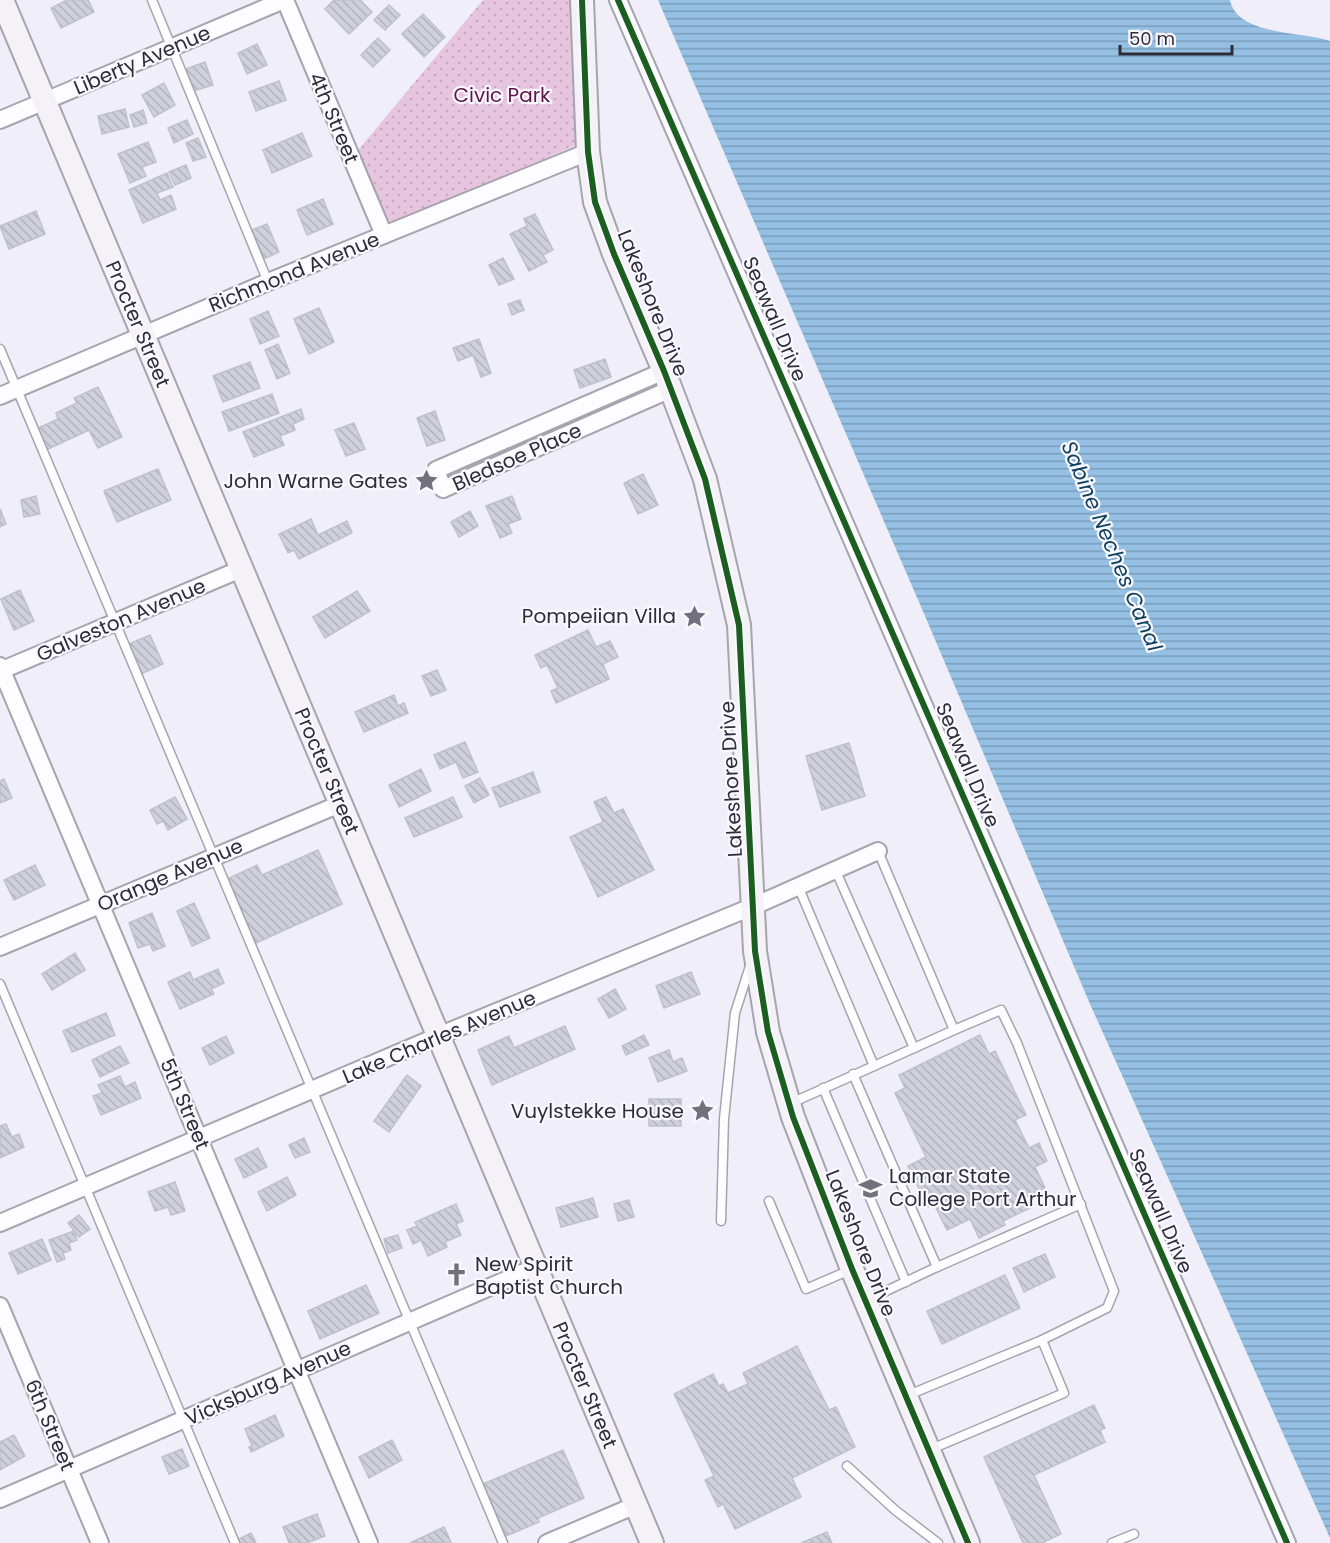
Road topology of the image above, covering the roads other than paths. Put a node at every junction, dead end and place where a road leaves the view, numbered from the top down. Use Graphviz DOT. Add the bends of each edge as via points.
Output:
graph roads {
  1 [pos="2,0"];
  2 [pos="152,0"];
  3 [pos="284,0"];
  4 [pos="582,0"];
  5 [pos="618,0"];
  6 [pos="172,47"];
  7 [pos="44,101"];
  8 [pos="0,120"];
  9 [pos="588,152"];
  10 [pos="384,235"];
  11 [pos="268,282"];
  12 [pos="143,335"];
  13 [pos="0,349"];
  14 [pos="668,380"];
  15 [pos="16,389"];
  16 [pos="0,396"];
  17 [pos="241,569"];
  18 [pos="115,622"];
  19 [pos="1,669"];
  20 [pos="340,804"];
  21 [pos="878,851"];
  22 [pos="214,856"];
  23 [pos="835,869"];
  24 [pos="798,886"];
  25 [pos="100,904"];
  26 [pos="754,906"];
  27 [pos="0,947"];
  28 [pos="755,951"];
  29 [pos="0,984"];
  30 [pos="954,1030"];
  31 [pos="438,1036"];
  32 [pos="914,1048"];
  33 [pos="874,1066"];
  34 [pos="853,1074"];
  35 [pos="824,1088"];
  36 [pos="313,1090"];
  37 [pos="789,1104"];
  38 [pos="199,1138"];
  39 [pos="86,1187"];
  40 [pos="769,1201"];
  41 [pos="1081,1204"];
  42 [pos="721,1221"];
  43 [pos="0,1223"];
  44 [pos="937,1267"];
  45 [pos="536,1268"];
  46 [pos="852,1269"];
  47 [pos="906,1282"];
  48 [pos="865,1301"];
  49 [pos="0,1306"];
  50 [pos="409,1321"];
  51 [pos="1042,1340"];
  52 [pos="297,1371"];
  53 [pos="906,1396"];
  54 [pos="184,1420"];
  55 [pos="929,1450"];
  56 [pos="847,1466"];
  57 [pos="69,1469"];
  58 [pos="0,1499"];
  59 [pos="636,1505"];
  60 [pos="1134,1534"];
  61 [pos="100,1543"];
  62 [pos="236,1543"];
  63 [pos="369,1543"];
  64 [pos="503,1543"];
  65 [pos="547,1543"];
  66 [pos="652,1543"];
  67 [pos="938,1543"];
  68 [pos="968,1543"];
  69 [pos="1112,1543"];
  70 [pos="1287,1543"];
  1 -- 7 [label="main road, Procter Street"];
  2 -- 6 [label="lane"];
  3 -- 6 [label="street, Liberty Avenue"];
  3 -- 10 [label="street, 4th Street"];
  4 -- 9 [label="main road, Lakeshore Drive"];
  5 -- 70 [label="street, Seawall Drive"];
  6 -- 7 [label="street, Liberty Avenue"];
  6 -- 11 [label="lane"];
  7 -- 8 [label="street, Liberty Avenue"];
  7 -- 12 [label="main road, Procter Street"];
  9 -- 10 [label="street, Richmond Avenue"];
  9 -- 14 [label="main road, Lakeshore Drive" via="596,202 614,254"];
  10 -- 11 [label="street, Richmond Avenue"];
  11 -- 12 [label="street, Richmond Avenue"];
  12 -- 15 [label="street, Richmond Avenue"];
  12 -- 17 [label="main road, Procter Street"];
  13 -- 15 [label="lane"];
  14 -- 14 [label="street, Bledsoe Place" via="436,470 443,489"];
  14 -- 26 [label="main road, Lakeshore Drive" via="705,479 739,625"];
  15 -- 16 [label="street, Richmond Avenue"];
  15 -- 18 [label="lane"];
  17 -- 18 [label="street, Galveston Avenue"];
  17 -- 20 [label="main road, Procter Street"];
  18 -- 19 [label="street, Galveston Avenue"];
  18 -- 22 [label="lane"];
  19 -- 25 [label="street, 5th Street"];
  20 -- 22 [label="street, Orange Avenue"];
  20 -- 31 [label="main road, Procter Street"];
  21 -- 23 [label="street, Lake Charles Avenue"];
  21 -- 30 [label="lane"];
  22 -- 25 [label="street, Orange Avenue"];
  22 -- 36 [label="lane"];
  23 -- 24 [label="street, Lake Charles Avenue"];
  23 -- 32 [label="lane"];
  24 -- 26 [label="street, Lake Charles Avenue"];
  24 -- 33 [label="lane"];
  25 -- 27 [label="street, Orange Avenue"];
  25 -- 38 [label="street, 5th Street"];
  26 -- 28 [label="main road, Lakeshore Drive"];
  26 -- 31 [label="street, Lake Charles Avenue"];
  28 -- 37 [label="main road, Lakeshore Drive" via="768,1032"];
  28 -- 42 [label="lane" via="735,1013 724,1119"];
  29 -- 39 [label="lane"];
  30 -- 32 [label="lane"];
  30 -- 41 [label="lane" via="1001,1010"];
  31 -- 36 [label="street, Lake Charles Avenue"];
  31 -- 45 [label="main road, Procter Street"];
  32 -- 33 [label="lane"];
  33 -- 34 [label="lane"];
  34 -- 35 [label="lane"];
  34 -- 44 [label="lane"];
  35 -- 37 [label="lane"];
  35 -- 47 [label="lane"];
  36 -- 38 [label="street, Lake Charles Avenue"];
  36 -- 50 [label="lane"];
  37 -- 46 [label="main road, Lakeshore Drive"];
  38 -- 39 [label="street, Lake Charles Avenue"];
  38 -- 52 [label="street, 5th Street"];
  39 -- 43 [label="street, Lake Charles Avenue"];
  39 -- 54 [label="lane"];
  40 -- 46 [label="lane" via="806,1289"];
  41 -- 44 [label="lane"];
  41 -- 51 [label="lane" via="1114,1291 1107,1308"];
  44 -- 47 [label="lane"];
  45 -- 50 [label="street, Vicksburg Avenue"];
  45 -- 59 [label="main road, Procter Street"];
  46 -- 48 [label="main road, Lakeshore Drive"];
  47 -- 48 [label="lane"];
  48 -- 53 [label="main road, Lakeshore Drive"];
  49 -- 57 [label="street, 6th Street"];
  50 -- 52 [label="street, Vicksburg Avenue"];
  50 -- 64 [label="lane"];
  51 -- 53 [label="lane"];
  51 -- 55 [label="lane" via="1064,1393"];
  52 -- 54 [label="street, Vicksburg Avenue"];
  52 -- 63 [label="street, 5th Street"];
  53 -- 55 [label="main road, Lakeshore Drive"];
  54 -- 57 [label="street, Vicksburg Avenue"];
  54 -- 62 [label="lane"];
  55 -- 68 [label="main road, Lakeshore Drive"];
  56 -- 67 [label="lane"];
  57 -- 58 [label="street, Vicksburg Avenue"];
  57 -- 61 [label="street, 6th Street"];
  59 -- 65 [label="street"];
  59 -- 66 [label="main road, Procter Street"];
  60 -- 69 [label="lane"];
}
